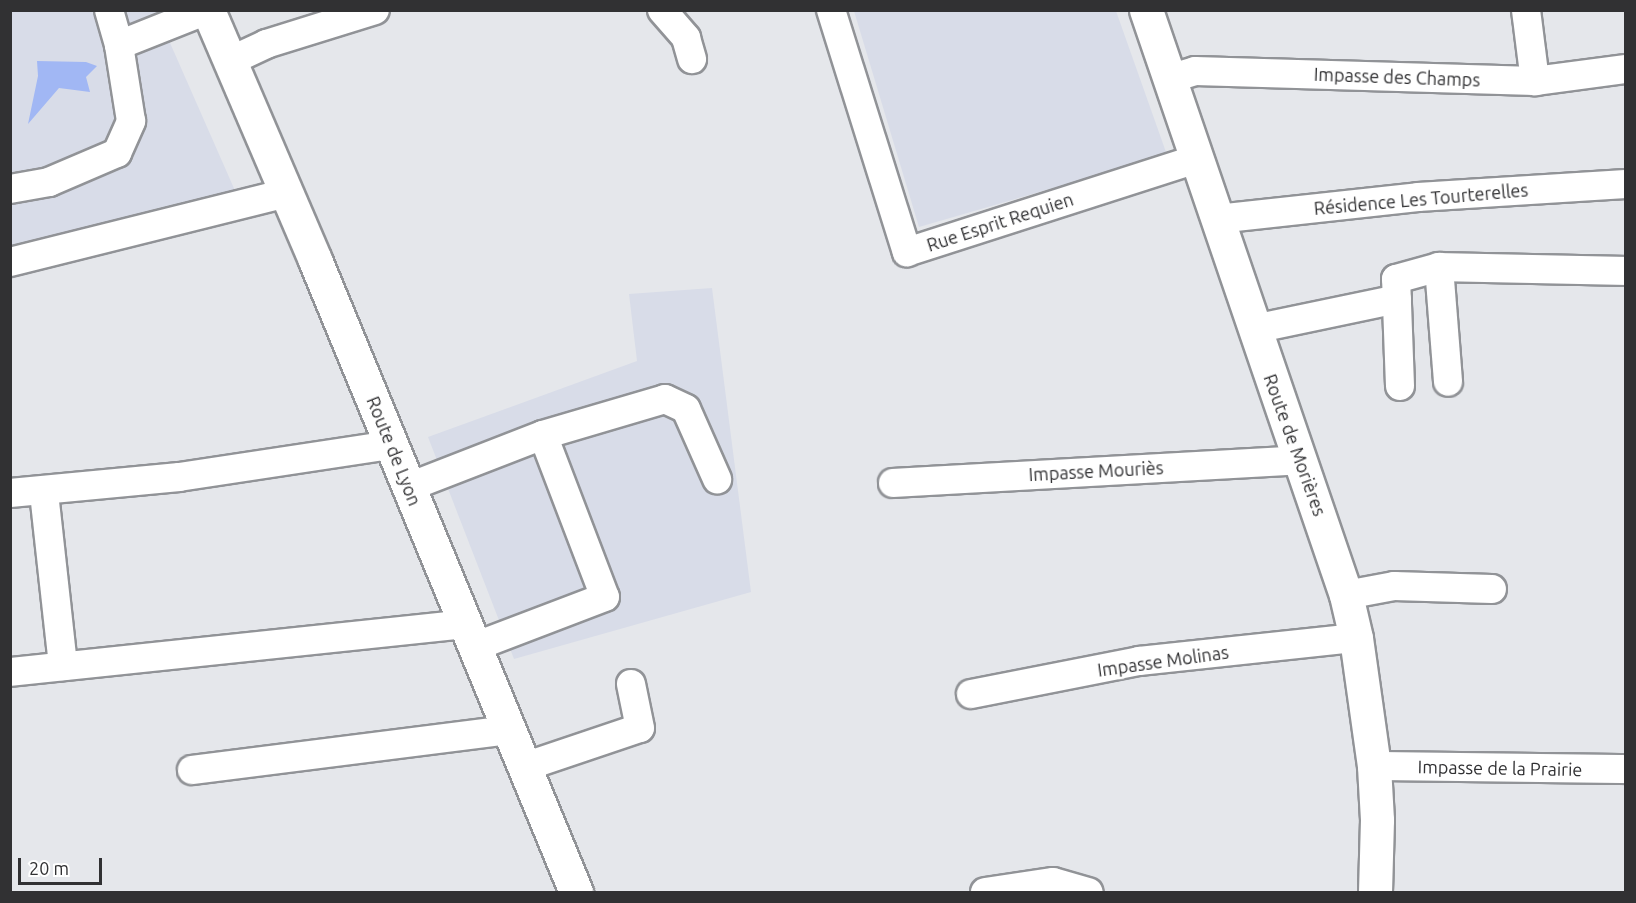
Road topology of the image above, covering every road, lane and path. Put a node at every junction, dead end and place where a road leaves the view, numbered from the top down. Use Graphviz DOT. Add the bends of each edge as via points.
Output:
graph roads {
  1 [pos="109,10"];
  2 [pos="208,10"];
  3 [pos="375,10"];
  4 [pos="662,10"];
  5 [pos="831,10"];
  6 [pos="1146,10"];
  7 [pos="1526,10"];
  8 [pos="119,45"];
  9 [pos="692,59"];
  10 [pos="230,61"];
  11 [pos="1626,69"];
  12 [pos="1169,79"];
  13 [pos="1535,81"];
  14 [pos="1196,159"];
  15 [pos="1626,184"];
  16 [pos="10,189"];
  17 [pos="286,193"];
  18 [pos="1217,219"];
  19 [pos="10,262"];
  20 [pos="1439,267"];
  21 [pos="1626,271"];
  22 [pos="1397,299"];
  23 [pos="1254,329"];
  24 [pos="1448,382"];
  25 [pos="1400,386"];
  26 [pos="543,435"];
  27 [pos="391,445"];
  28 [pos="1299,460"];
  29 [pos="717,479"];
  30 [pos="894,483"];
  31 [pos="409,487"];
  32 [pos="10,493"];
  33 [pos="45,502"];
  34 [pos="1492,589"];
  35 [pos="1346,595"];
  36 [pos="470,636"];
  37 [pos="1356,638"];
  38 [pos="63,666"];
  39 [pos="10,672"];
  40 [pos="632,684"];
  41 [pos="970,694"];
  42 [pos="508,730"];
  43 [pos="1374,766"];
  44 [pos="524,767"];
  45 [pos="1626,769"];
  46 [pos="192,770"];
  47 [pos="576,892"];
  48 [pos="985,892"];
  49 [pos="1089,892"];
  50 [pos="1375,892"];
  1 -- 8 [label="street"];
  2 -- 8 [label="street"];
  2 -- 10 [label="main road, Route de Lyon"];
  3 -- 10 [label="street" via="266,45"];
  4 -- 9 [label="street" via="686,38"];
  5 -- 14 [label="street, Rue Esprit Requien" via="907,252"];
  6 -- 12 [label="main road, Route de Morières"];
  7 -- 13 [label="street"];
  8 -- 16 [label="street" via="131,121 117,153 49,182"];
  10 -- 17 [label="main road, Route de Lyon"];
  11 -- 13 [label="street, Impasse des Champs"];
  12 -- 13 [label="street, Impasse des Champs" via="1195,71"];
  12 -- 14 [label="main road, Route de Morières"];
  14 -- 18 [label="main road, Route de Morières"];
  15 -- 18 [label="street, Résidence Les Tourterelles" via="1418,197"];
  17 -- 19 [label="street"];
  17 -- 27 [label="main road, Route de Lyon"];
  18 -- 23 [label="main road, Route de Morières"];
  20 -- 21 [label="street"];
  20 -- 22 [label="street" via="1396,279"];
  20 -- 24 [label="street"];
  22 -- 23 [label="street"];
  22 -- 25 [label="street"];
  23 -- 28 [label="main road, Route de Morières"];
  26 -- 29 [label="street" via="665,399 686,409"];
  26 -- 31 [label="street"];
  26 -- 36 [label="street" via="605,597"];
  27 -- 31 [label="main road, Route de Lyon"];
  27 -- 32 [label="street" via="179,477"];
  28 -- 30 [label="street, Impasse Mouriès"];
  28 -- 35 [label="main road, Route de Morières"];
  31 -- 36 [label="main road, Route de Lyon"];
  33 -- 38 [label="street"];
  34 -- 35 [label="street" via="1394,586"];
  35 -- 37 [label="main road, Route de Morières"];
  36 -- 38 [label="street"];
  36 -- 42 [label="main road, Route de Lyon"];
  37 -- 41 [label="street, Impasse Molinas" via="1139,661"];
  37 -- 43 [label="main road, Route de Morières"];
  38 -- 39 [label="street"];
  40 -- 44 [label="street" via="640,728"];
  42 -- 44 [label="main road, Route de Lyon"];
  42 -- 46 [label="street"];
  43 -- 45 [label="street, Impasse de la Prairie"];
  43 -- 50 [label="main road, Route de Morières"];
  44 -- 47 [label="main road, Route de Lyon"];
  48 -- 49 [label="street" via="1053,882"];
}
